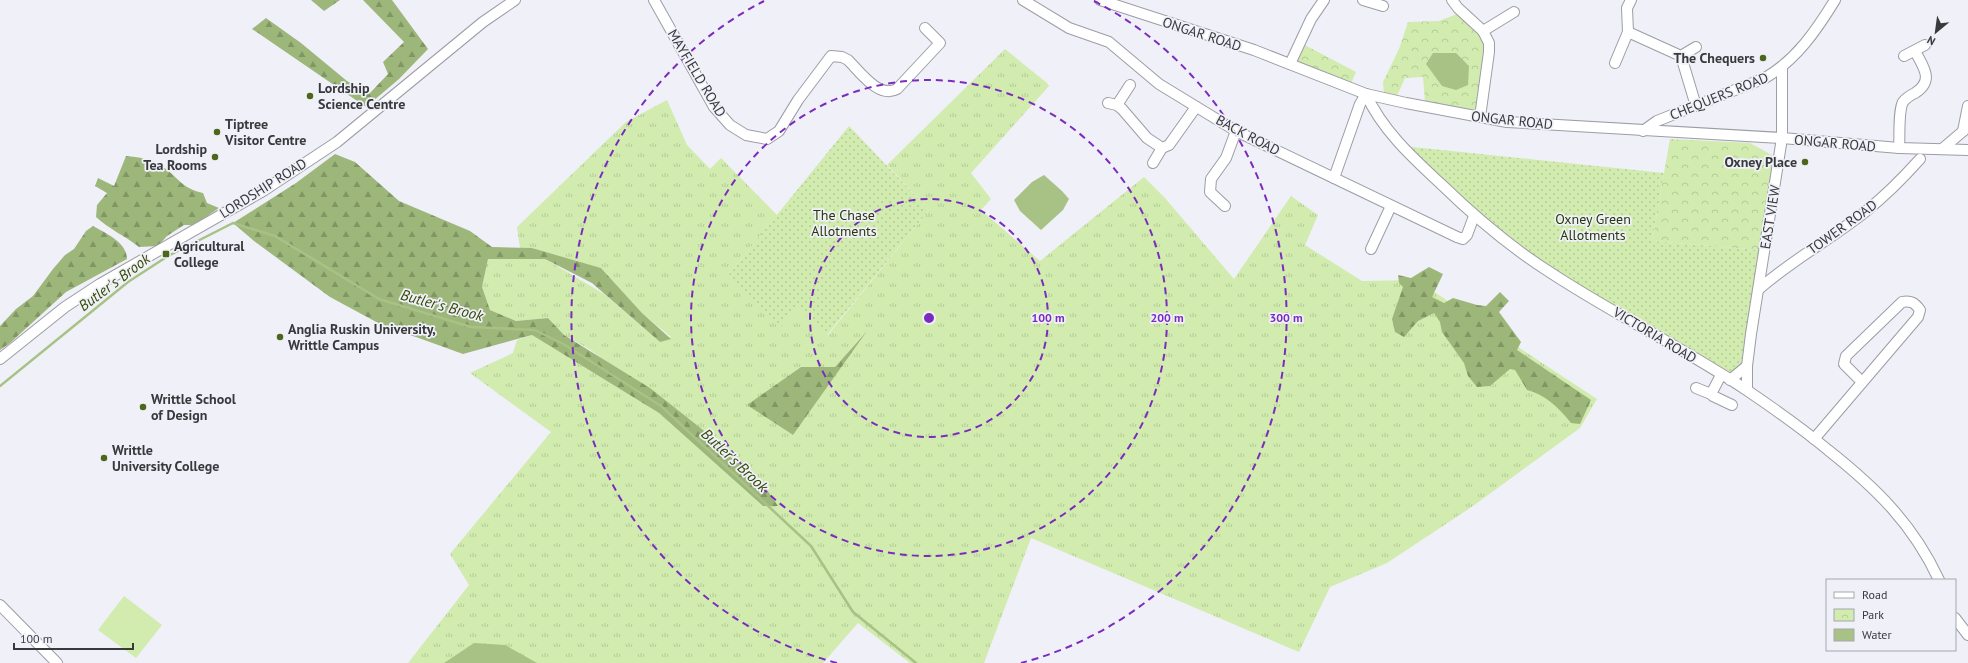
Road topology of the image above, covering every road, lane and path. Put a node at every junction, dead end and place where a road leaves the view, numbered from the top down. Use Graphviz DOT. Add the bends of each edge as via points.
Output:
graph roads {
  1 [pos="515,0"];
  2 [pos="654,0"];
  3 [pos="1023,0"];
  4 [pos="1100,0"];
  5 [pos="1324,0"];
  6 [pos="1363,0"];
  7 [pos="1452,0"];
  8 [pos="1631,0"];
  9 [pos="1835,0"];
  10 [pos="1383,6"];
  11 [pos="1514,12"];
  12 [pos="925,28"];
  13 [pos="1483,31"];
  14 [pos="1628,32"];
  15 [pos="1925,45"];
  16 [pos="1696,47"];
  17 [pos="1915,51"];
  18 [pos="1681,56"];
  19 [pos="1904,56"];
  20 [pos="1615,63"];
  21 [pos="1290,64"];
  22 [pos="1782,67"];
  23 [pos="1130,85"];
  24 [pos="1366,94"];
  25 [pos="1696,106"];
  26 [pos="1968,106"];
  27 [pos="1196,107"];
  28 [pos="1480,117"];
  29 [pos="1236,131"];
  30 [pos="1643,131"];
  31 [pos="1964,131"];
  32 [pos="1782,138"];
  33 [pos="1162,148"];
  34 [pos="1900,148"];
  35 [pos="1942,149"];
  36 [pos="1968,149"];
  37 [pos="1920,159"];
  38 [pos="1153,163"];
  39 [pos="1334,178"];
  40 [pos="1225,206"];
  41 [pos="1391,206"];
  42 [pos="1474,216"];
  43 [pos="1371,249"];
  44 [pos="1759,289"];
  45 [pos="0,359"];
  46 [pos="1747,366"];
  47 [pos="1721,375"];
  48 [pos="1730,380"];
  49 [pos="1862,382"];
  50 [pos="1696,388"];
  51 [pos="1747,390"];
  52 [pos="1711,394"];
  53 [pos="1732,405"];
  54 [pos="1814,439"];
  55 [pos="1938,579"];
  56 [pos="0,605"];
  57 [pos="1956,619"];
  58 [pos="1968,635"];
  59 [pos="57,663"];
  1 -- 45 [label="street, LORDSHIP ROAD" via="478,26 337,142 263,191 100,284"];
  2 -- 12 [label="street, MAYFIELD ROAD" via="719,114 738,131 762,139 779,131 809,84 831,56 842,56 883,91 893,92 940,43"];
  3 -- 27 [label="street, BACK ROAD" via="1057,23 1109,42 1159,84"];
  4 -- 21 [label="street, ONGAR ROAD"];
  5 -- 21 [label="street" via="1311,19"];
  6 -- 10 [label="street"];
  7 -- 13 [label="street"];
  8 -- 14 [label="street" via="1627,8"];
  9 -- 22 [label="street, CHEQUERS ROAD" via="1809,38"];
  11 -- 13 [label="street"];
  13 -- 28 [label="street" via="1489,43 1489,52"];
  14 -- 18 [label="street"];
  14 -- 20 [label="street"];
  15 -- 17 [label="street"];
  16 -- 18 [label="street"];
  17 -- 19 [label="street"];
  17 -- 34 [label="street" via="1926,72 1927,80 1924,88 1909,96 1903,103 1900,112"];
  18 -- 25 [label="street"];
  21 -- 24 [label="street, ONGAR ROAD"];
  22 -- 25 [label="street, CHEQUERS ROAD" via="1765,78"];
  22 -- 32 [label="street, EAST VIEW"];
  23 -- 33 [label="street" via="1113,104 1147,138"];
  24 -- 28 [label="street, ONGAR ROAD"];
  24 -- 39 [label="street" via="1360,104"];
  24 -- 42 [label="street, VICTORIA ROAD" via="1385,126 1424,169"];
  25 -- 30 [label="street, CHEQUERS ROAD" via="1657,121"];
  26 -- 31 [label="street"];
  27 -- 29 [label="street, BACK ROAD"];
  27 -- 33 [label="street" via="1169,145"];
  28 -- 30 [label="street, ONGAR ROAD" via="1507,122"];
  29 -- 39 [label="street, BACK ROAD"];
  29 -- 40 [label="street" via="1226,158 1211,179 1210,192"];
  30 -- 32 [label="street, ONGAR ROAD"];
  31 -- 35 [label="street"];
  31 -- 36 [label="street, ONGAR ROAD" via="1962,144"];
  32 -- 34 [label="street, ONGAR ROAD"];
  32 -- 44 [label="street, EAST VIEW"];
  33 -- 38 [label="street"];
  34 -- 35 [label="street, ONGAR ROAD"];
  35 -- 36 [label="street, ONGAR ROAD"];
  37 -- 44 [label="street, TOWER ROAD" via="1896,186 1865,212 1778,272"];
  39 -- 41 [label="street, BACK ROAD"];
  41 -- 42 [label="street, BACK ROAD" via="1463,238 1467,235"];
  41 -- 43 [label="street"];
  42 -- 47 [label="street, VICTORIA ROAD" via="1548,272"];
  44 -- 46 [label="street, EAST VIEW"];
  46 -- 48 [label="street"];
  46 -- 51 [label="street, EAST VIEW"];
  47 -- 48 [label="street, VICTORIA ROAD"];
  47 -- 52 [label="street"];
  48 -- 51 [label="street, VICTORIA ROAD"];
  49 -- 49 [label="street" via="1918,317 1920,310 1915,304 1902,302 1846,356 1844,364"];
  49 -- 54 [label="street"];
  50 -- 52 [label="street"];
  51 -- 54 [label="street, VICTORIA ROAD"];
  52 -- 53 [label="street"];
  54 -- 55 [label="street, VICTORIA ROAD" via="1854,470 1900,516 1921,544"];
  56 -- 59 [label="street"];
  57 -- 58 [label="street"];
}
